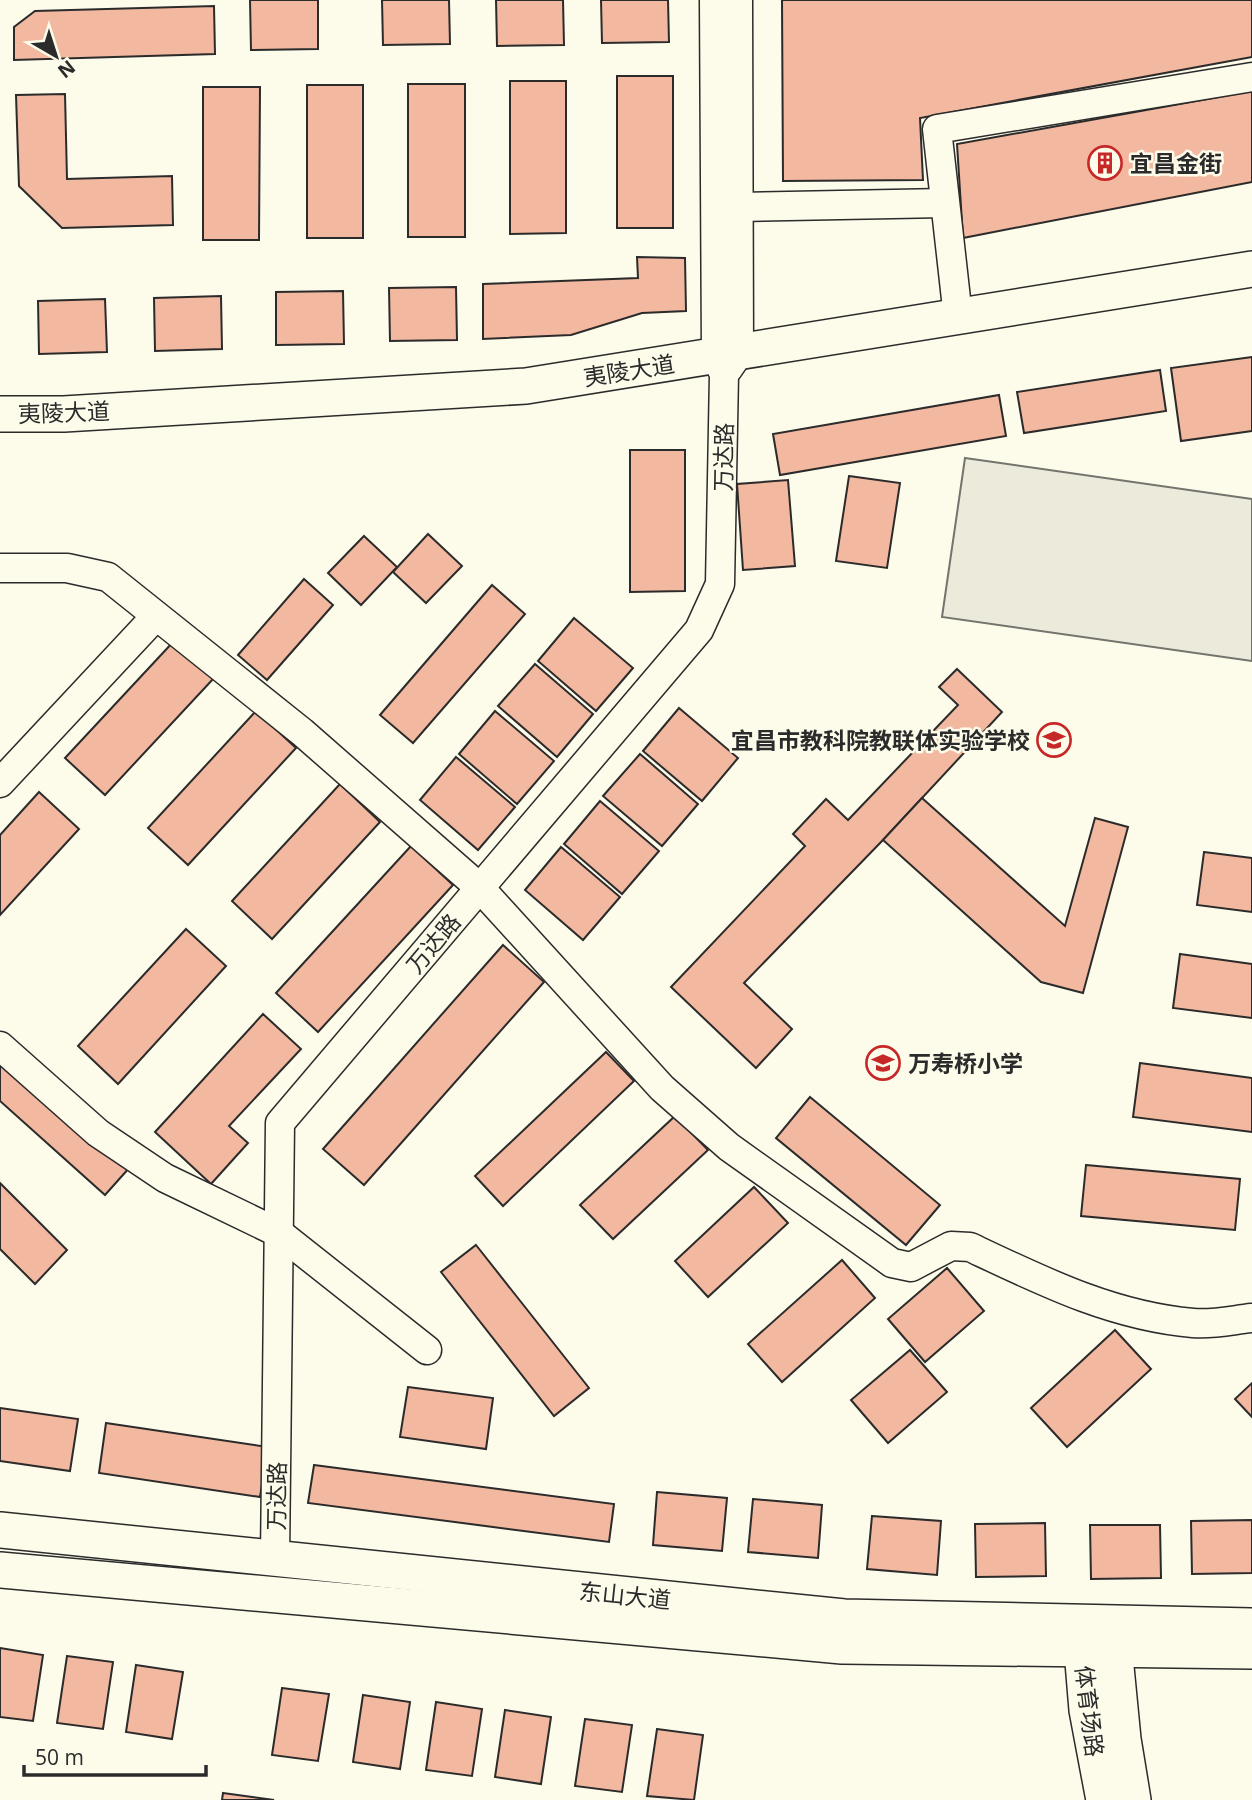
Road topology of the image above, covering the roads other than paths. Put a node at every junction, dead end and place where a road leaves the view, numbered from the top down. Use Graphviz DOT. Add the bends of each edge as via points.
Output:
graph roads {
  1 [pos="714,0"];
  2 [pos="738,0"];
  3 [pos="1252,77"];
  4 [pos="945,203"];
  5 [pos="738,207"];
  6 [pos="1252,269"];
  7 [pos="1252,290"];
  8 [pos="958,317"];
  9 [pos="726,361"];
  10 [pos="0,414"];
  11 [pos="0,430"];
  12 [pos="0,568"];
  13 [pos="156,616"];
  14 [pos="0,783"];
  15 [pos="480,888"];
  16 [pos="0,1046"];
  17 [pos="279,1233"];
  18 [pos="1252,1318"];
  19 [pos="428,1350"];
  20 [pos="0,1530"];
  21 [pos="275,1558"];
  22 [pos="0,1570"];
  23 [pos="1252,1626"];
  24 [pos="1097,1637"];
  25 [pos="1252,1651"];
  26 [pos="1104,1800"];
  27 [pos="1133,1800"];
  1 -- 9 [label="street, 万达路"];
  2 -- 5 [label="street, 万达路"];
  3 -- 4 [label="street" via="937,129"];
  4 -- 5 [label="street"];
  4 -- 8 [label="street"];
  5 -- 9 [label="street, 万达路"];
  6 -- 8 [label="main road, 夷陵大道"];
  7 -- 9 [label="main road, 夷陵大道"];
  8 -- 9 [label="main road, 夷陵大道"];
  9 -- 10 [label="main road, 夷陵大道" via="526,386"];
  9 -- 11 [label="main road, 夷陵大道" via="530,402 107,429"];
  9 -- 15 [label="street, 万达路" via="720,584 699,630"];
  12 -- 13 [label="street" via="67,568 108,577"];
  13 -- 14 [label="street"];
  13 -- 15 [label="street" via="302,732"];
  15 -- 17 [label="street, 万达路" via="280,1123"];
  15 -- 18 [label="street" via="662,1088 729,1147 892,1263 911,1267 951,1246 970,1247 1073,1296 1143,1316 1196,1324"];
  16 -- 17 [label="street" via="98,1133 165,1178"];
  17 -- 19 [label="street"];
  17 -- 21 [label="street, 万达路"];
  20 -- 21 [label="main road, 东山大道"];
  21 -- 24 [label="main road, 东山大道" via="844,1617"];
  22 -- 24 [label="main road, 东山大道" via="842,1646"];
  23 -- 24 [label="main road, 东山大道"];
  24 -- 25 [label="main road, 东山大道"];
  24 -- 26 [label="main road, 体育场路" via="1087,1710"];
  24 -- 27 [label="main road, 体育场路"];
}
